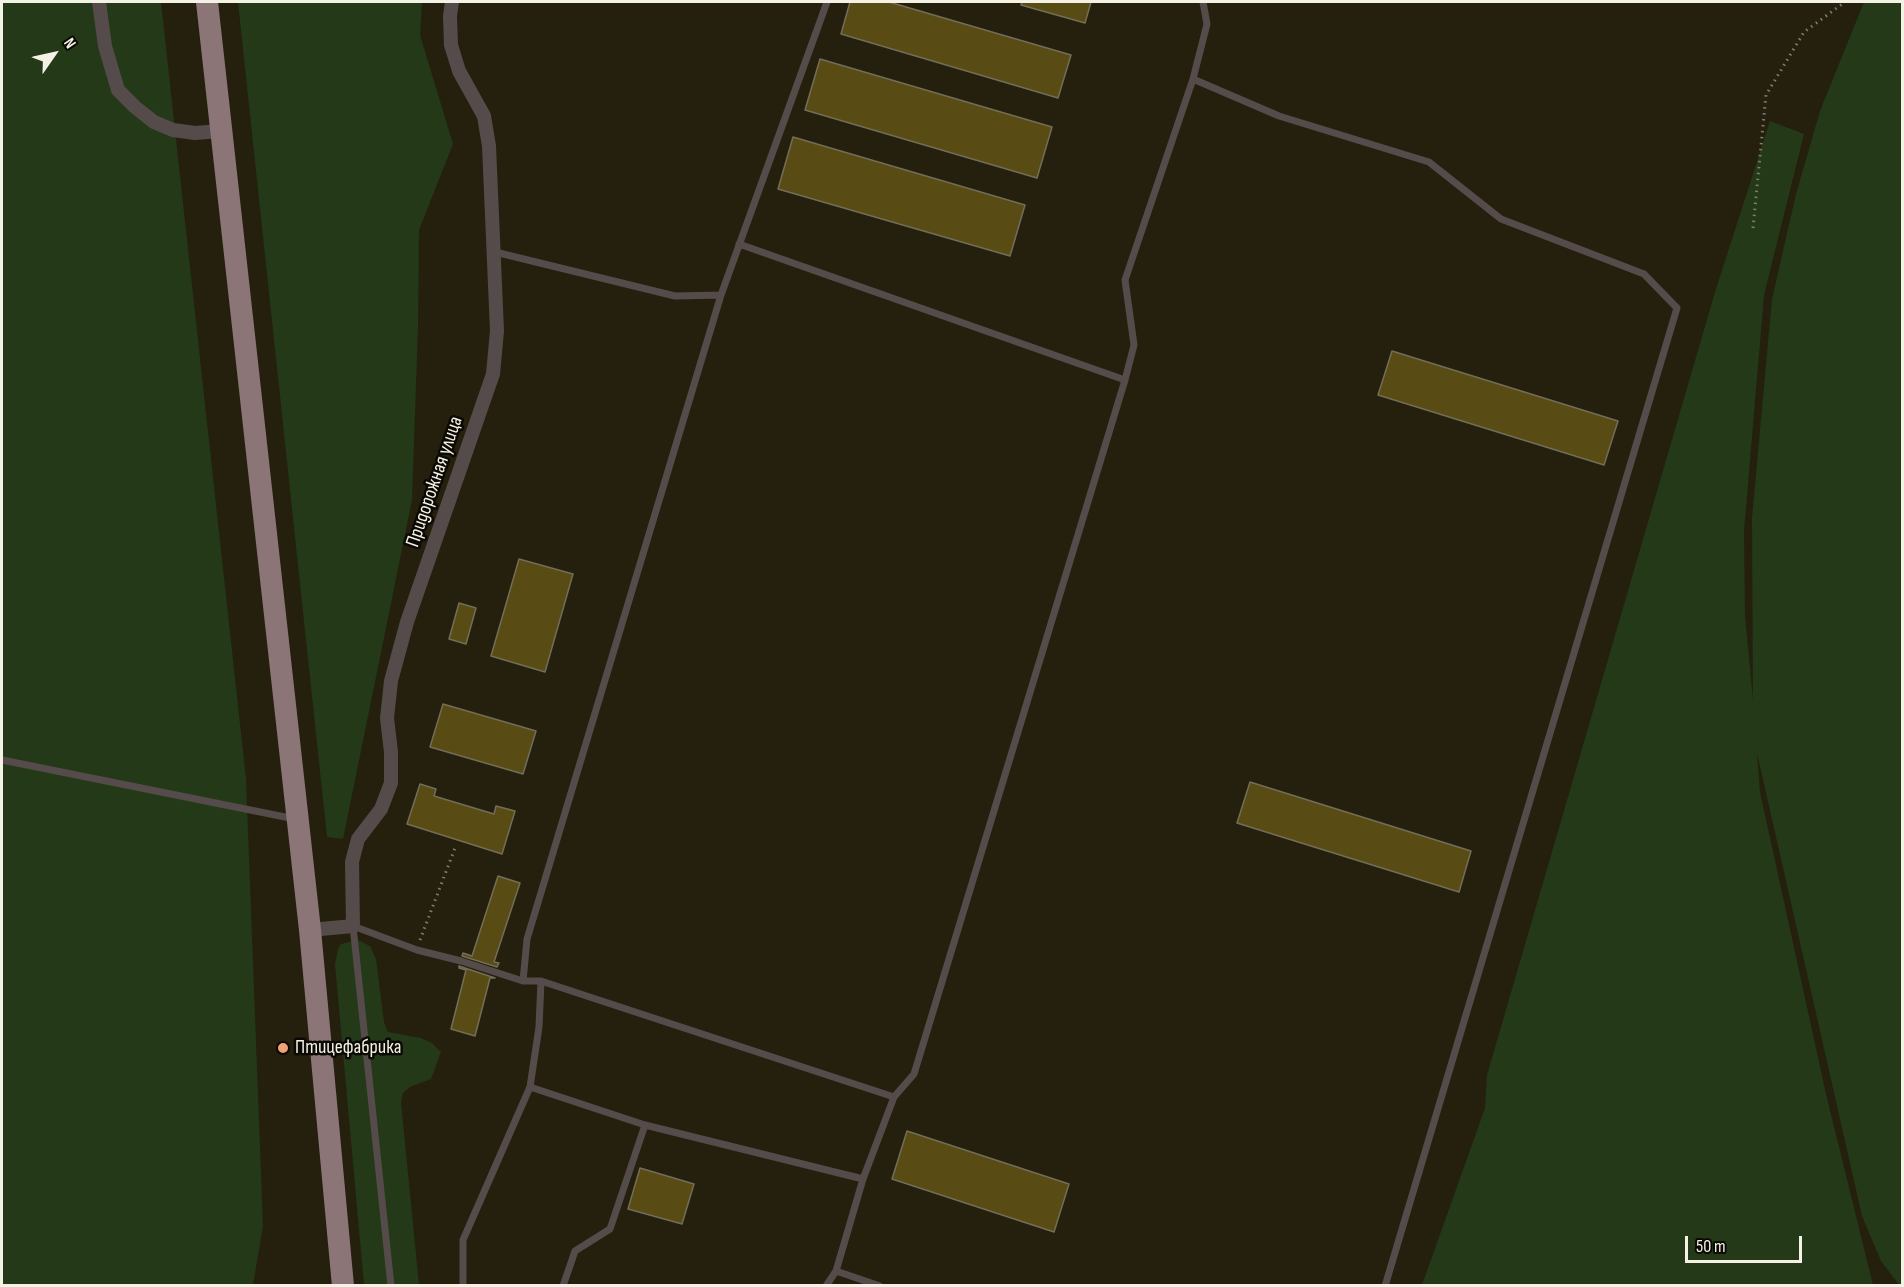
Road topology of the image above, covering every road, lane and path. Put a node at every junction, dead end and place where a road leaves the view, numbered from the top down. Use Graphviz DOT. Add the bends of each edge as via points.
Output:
graph roads {
  1 [pos="99,2"];
  2 [pos="207,2"];
  3 [pos="452,2"];
  4 [pos="827,2"];
  5 [pos="1203,2"];
  6 [pos="1845,2"];
  7 [pos="1193,79"];
  8 [pos="221,132"];
  9 [pos="1753,228"];
  10 [pos="739,244"];
  11 [pos="495,252"];
  12 [pos="721,295"];
  13 [pos="1125,380"];
  14 [pos="2,760"];
  15 [pos="298,819"];
  16 [pos="455,849"];
  17 [pos="353,926"];
  18 [pos="310,930"];
  19 [pos="417,950"];
  20 [pos="523,981"];
  21 [pos="541,981"];
  22 [pos="530,1087"];
  23 [pos="894,1097"];
  24 [pos="645,1125"];
  25 [pos="863,1179"];
  26 [pos="837,1272"];
  27 [pos="343,1286"];
  28 [pos="391,1286"];
  29 [pos="463,1286"];
  30 [pos="562,1286"];
  31 [pos="826,1286"];
  32 [pos="880,1286"];
  33 [pos="1385,1286"];
  1 -- 8 [label="street" via="105,46 118,90 154,122 184,131"];
  2 -- 8 [label="main road"];
  3 -- 11 [label="street, Придорожная улица" via="451,45 459,71 484,116"];
  4 -- 10 [label="lane"];
  5 -- 7 [label="lane" via="1207,24"];
  6 -- 9 [label="path" via="1804,32 1766,95"];
  7 -- 13 [label="lane" via="1125,280 1134,345"];
  7 -- 33 [label="lane" via="1279,116 1429,162 1501,219 1644,274 1677,308"];
  8 -- 15 [label="main road"];
  10 -- 12 [label="lane"];
  10 -- 13 [label="lane"];
  11 -- 12 [label="lane" via="675,296"];
  11 -- 17 [label="street, Придорожная улица" via="497,331 493,374 407,622 392,681 387,718 391,783 381,809 358,839 352,862"];
  12 -- 20 [label="lane" via="527,939"];
  13 -- 23 [label="lane" via="914,1074"];
  14 -- 15 [label="lane"];
  15 -- 18 [label="main road"];
  16 -- 19 [label="path"];
  17 -- 18 [label="street"];
  17 -- 19 [label="lane"];
  17 -- 28 [label="lane"];
  18 -- 27 [label="main road"];
  19 -- 20 [label="lane"];
  20 -- 21 [label="lane"];
  21 -- 22 [label="lane"];
  21 -- 23 [label="lane"];
  22 -- 24 [label="lane"];
  22 -- 29 [label="lane" via="463,1240"];
  23 -- 25 [label="lane"];
  24 -- 25 [label="lane"];
  24 -- 30 [label="lane" via="610,1228 575,1251"];
  25 -- 26 [label="lane"];
  26 -- 31 [label="lane"];
  26 -- 32 [label="lane"];
}
